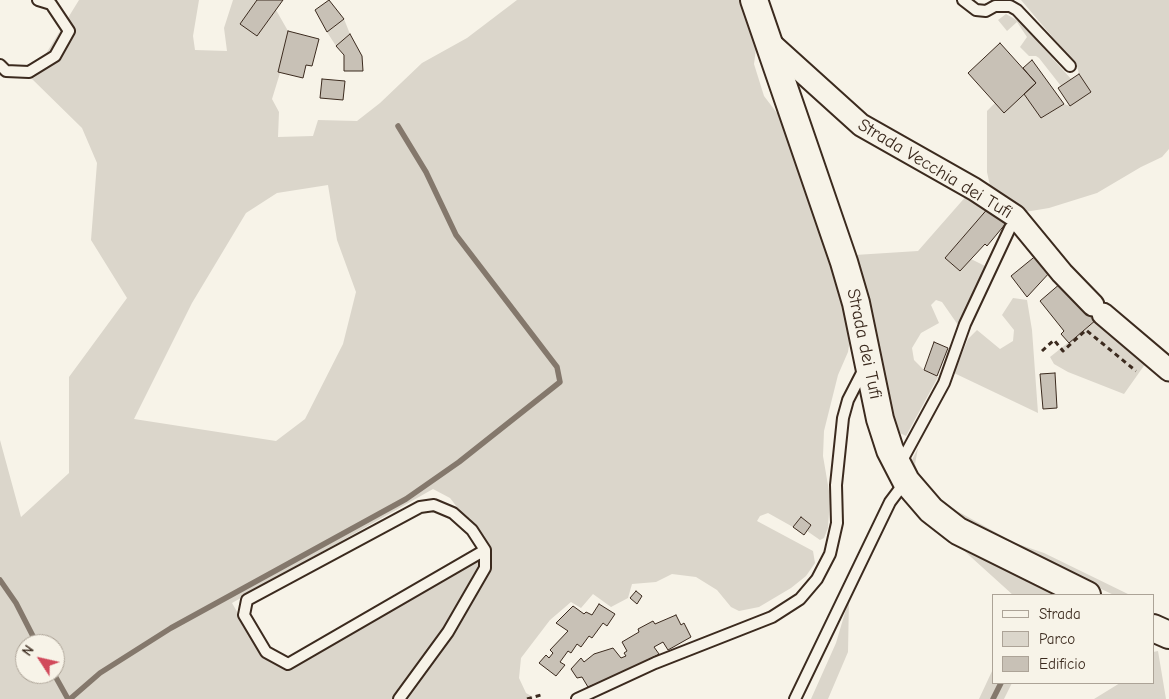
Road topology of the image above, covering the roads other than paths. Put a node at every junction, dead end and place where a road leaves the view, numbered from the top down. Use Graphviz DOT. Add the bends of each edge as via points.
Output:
graph roads {
  1 [pos="38,0"];
  2 [pos="754,0"];
  3 [pos="963,0"];
  4 [pos="768,40"];
  5 [pos="0,65"];
  6 [pos="1070,66"];
  7 [pos="1010,228"];
  8 [pos="868,362"];
  9 [pos="1169,370"];
  10 [pos="902,474"];
  11 [pos="485,550"];
  12 [pos="1085,594"];
  13 [pos="1154,628"];
  14 [pos="1169,635"];
  15 [pos="399,699"];
  16 [pos="577,699"];
  17 [pos="795,699"];
  1 -- 5 [label="lane" via="51,4 69,32 55,56 29,72 6,70"];
  2 -- 4 [label="street, Strada dei Tufi"];
  3 -- 6 [label="lane" via="976,10 986,11 995,6 1010,6 1017,10"];
  4 -- 8 [label="street, Strada dei Tufi" via="851,284"];
  4 -- 9 [label="street, Strada Vecchia dei Tufi" via="860,125 974,189 1014,216 1062,273 1098,309"];
  7 -- 10 [label="lane"];
  8 -- 10 [label="street, Strada dei Tufi" via="880,419"];
  8 -- 16 [label="lane" via="853,388 843,418 836,485 837,523 830,554 800,599 772,617 655,663"];
  10 -- 12 [label="street, Strada dei Tufi" via="922,502 954,528"];
  10 -- 17 [label="lane"];
  11 -- 11 [label="lane" via="288,664 266,652 244,615 247,600 420,507 434,505 453,513 472,530"];
  11 -- 15 [label="lane" via="486,568 464,606"];
  13 -- 14 [label="street"];
}
